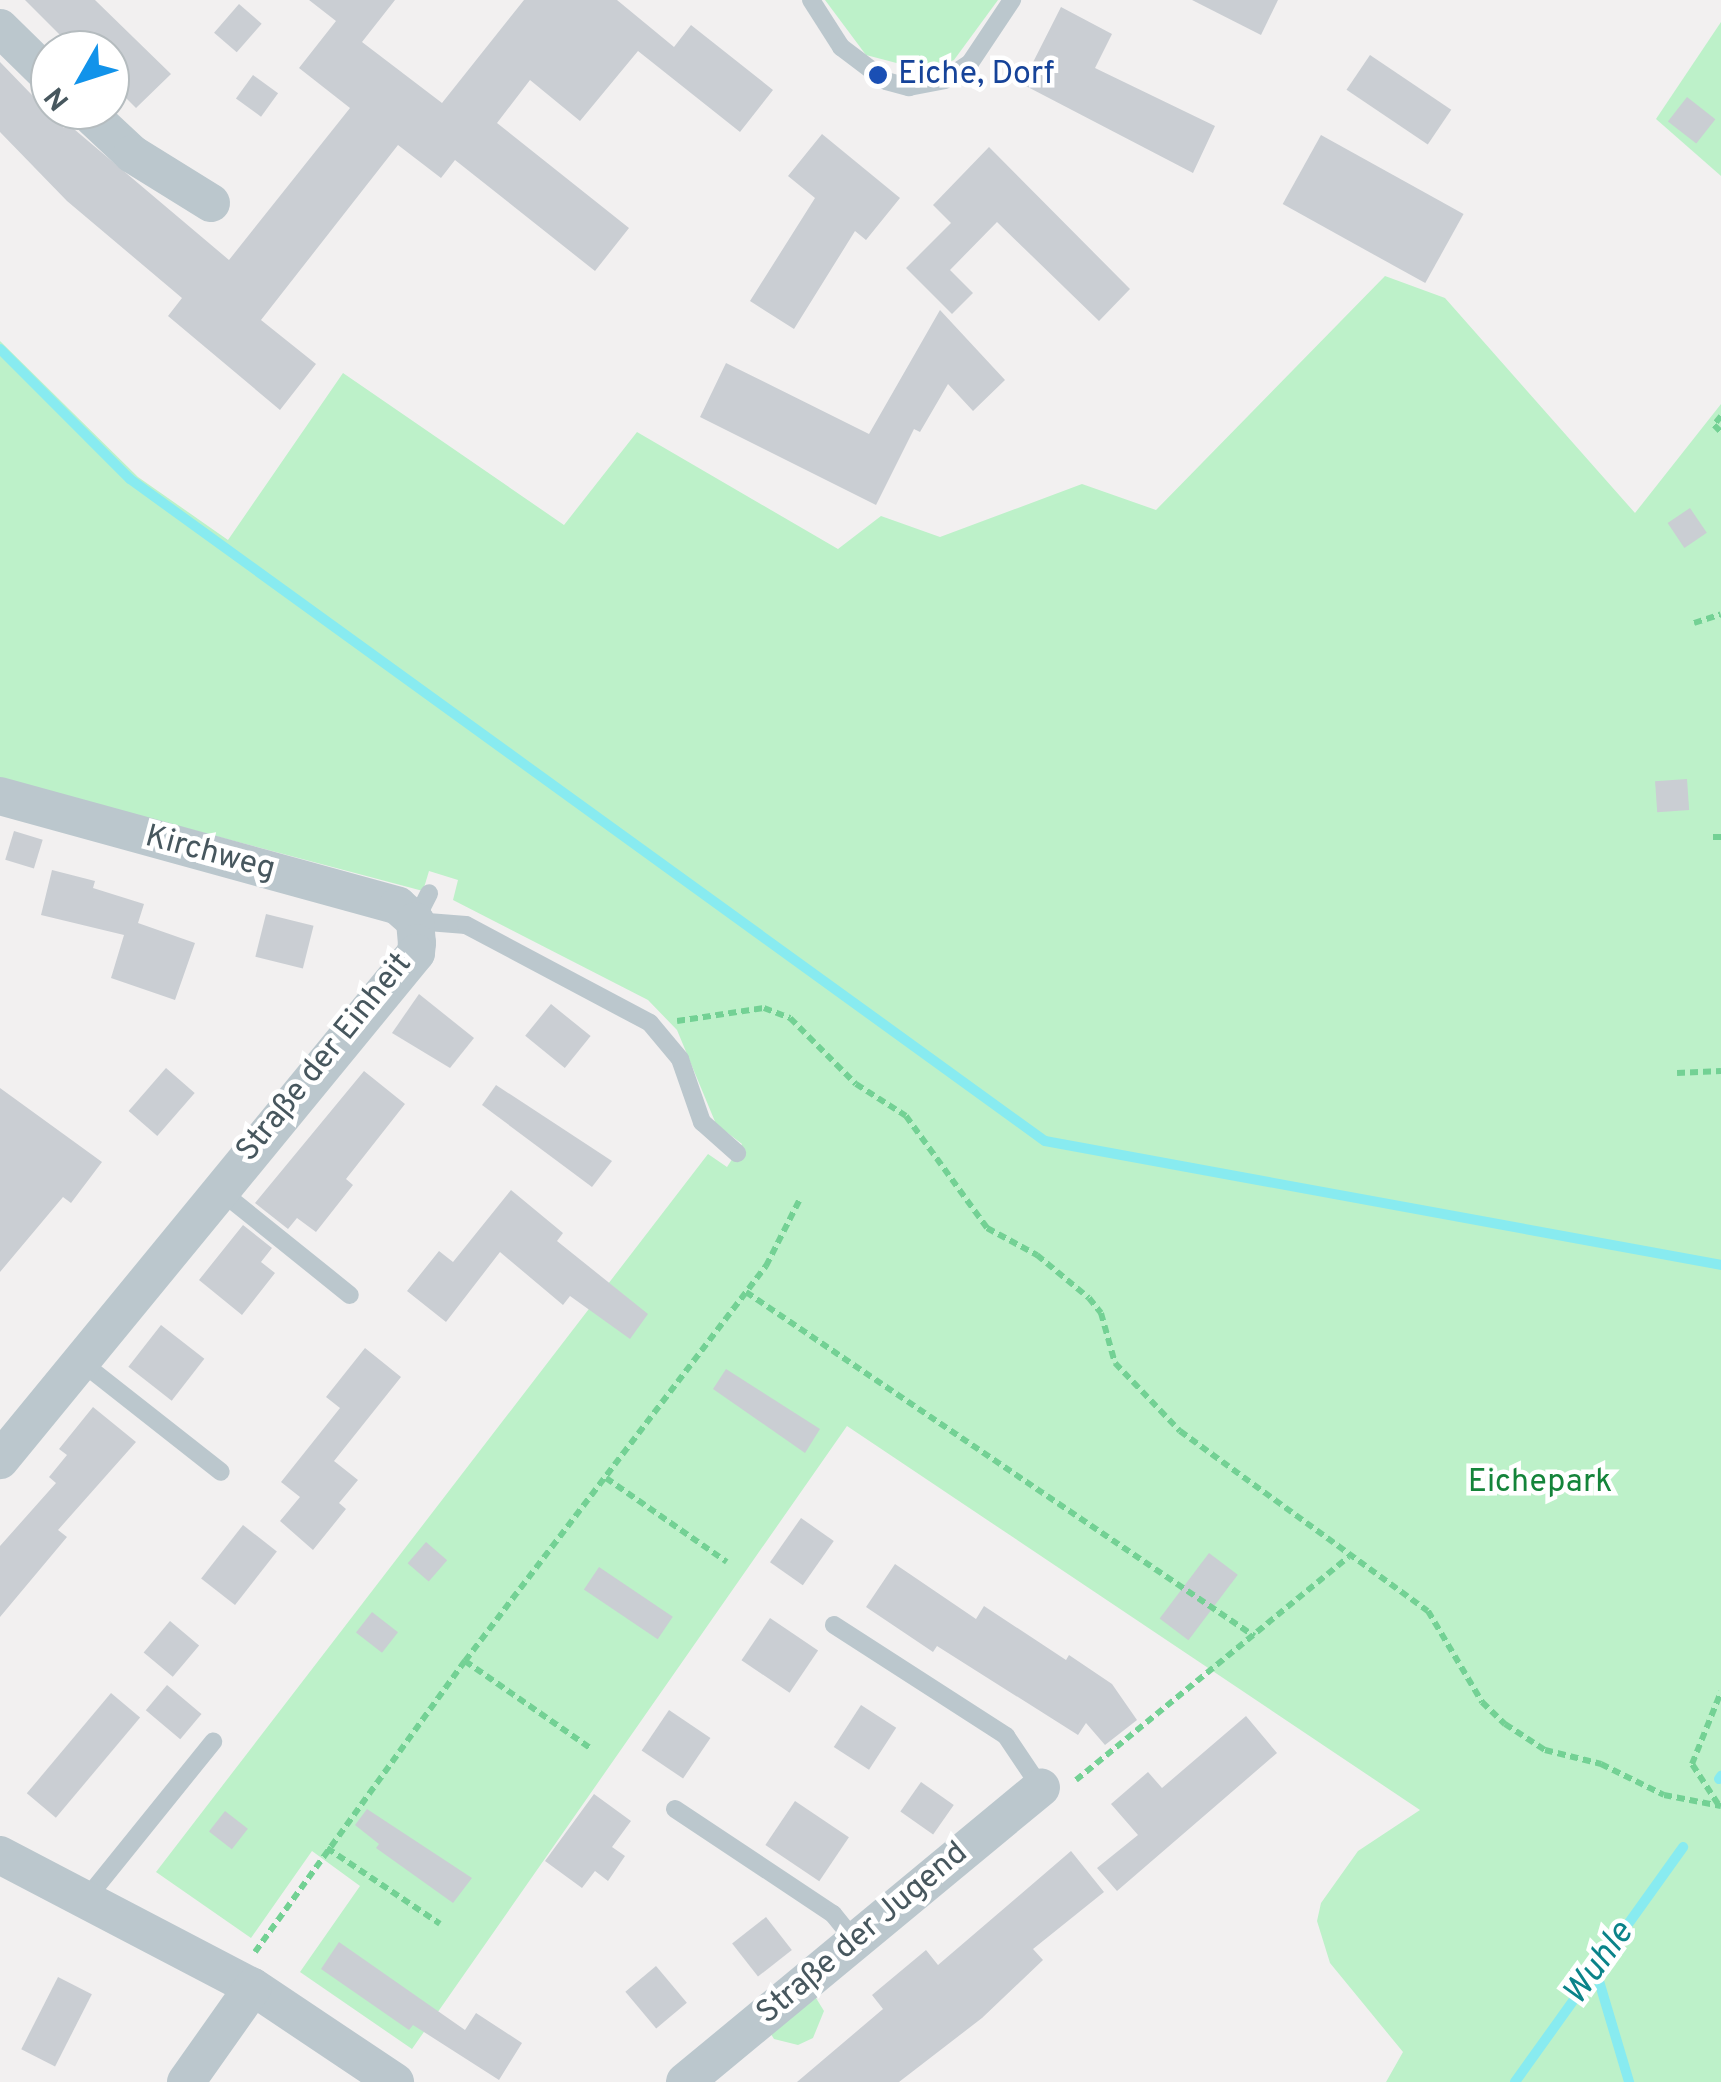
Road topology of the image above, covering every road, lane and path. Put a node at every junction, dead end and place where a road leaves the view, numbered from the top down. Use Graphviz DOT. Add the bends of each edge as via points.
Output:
graph roads {
  1 [pos="811,0"];
  2 [pos="1012,0"];
  3 [pos="0,28"];
  4 [pos="30,57"];
  5 [pos="107,130"];
  6 [pos="212,203"];
  7 [pos="1721,416"];
  8 [pos="1721,432"];
  9 [pos="1721,614"];
  10 [pos="1694,623"];
  11 [pos="0,796"];
  12 [pos="422,907"];
  13 [pos="658,1028"];
  14 [pos="1721,1071"];
  15 [pos="1676,1073"];
  16 [pos="737,1152"];
  17 [pos="218,1189"];
  18 [pos="799,1202"];
  19 [pos="746,1292"];
  20 [pos="350,1295"];
  21 [pos="80,1361"];
  22 [pos="0,1460"];
  23 [pos="221,1472"];
  24 [pos="606,1478"];
  25 [pos="1348,1556"];
  26 [pos="728,1562"];
  27 [pos="834,1625"];
  28 [pos="1254,1636"];
  29 [pos="465,1661"];
  30 [pos="1721,1692"];
  31 [pos="213,1742"];
  32 [pos="590,1748"];
  33 [pos="1059,1784"];
  34 [pos="1720,1805"];
  35 [pos="675,1809"];
  36 [pos="328,1848"];
  37 [pos="0,1855"];
  38 [pos="88,1898"];
  39 [pos="440,1924"];
  40 [pos="855,1941"];
  41 [pos="245,1983"];
  42 [pos="186,2082"];
  43 [pos="395,2082"];
  44 [pos="685,2082"];
  1 -- 2 [label="lane" via="841,47 886,82 909,87 944,80 970,63"];
  3 -- 4 [label="street"];
  5 -- 6 [label="street" via="132,154"];
  7 -- 8 [label="path" via="1714,425"];
  9 -- 10 [label="path"];
  11 -- 12 [label="street, Kirchweg" via="398,906"];
  12 -- 13 [label="lane"];
  12 -- 17 [label="street, Straße der Einheit" via="416,953"];
  13 -- 16 [label="lane" via="696,1094 702,1122"];
  13 -- 25 [label="path" via="764,1008 790,1018 856,1084 906,1116 987,1228 1037,1255 1089,1298 1101,1313 1115,1362 1180,1431"];
  14 -- 15 [label="path"];
  17 -- 20 [label="lane, Straße der Einheit"];
  17 -- 21 [label="street, Straße der Einheit"];
  18 -- 19 [label="path"];
  19 -- 24 [label="path"];
  19 -- 28 [label="path"];
  21 -- 22 [label="street, Straße der Einheit"];
  21 -- 23 [label="lane"];
  24 -- 26 [label="path"];
  24 -- 29 [label="path"];
  25 -- 28 [label="path"];
  25 -- 34 [label="path" via="1428,1611 1482,1702 1505,1724 1545,1750 1600,1764 1664,1795"];
  27 -- 33 [label="lane" via="1006,1736"];
  28 -- 33 [label="path"];
  29 -- 32 [label="path"];
  29 -- 36 [label="path"];
  30 -- 34 [label="path" via="1692,1764"];
  31 -- 38 [label="lane"];
  33 -- 40 [label="street, Straße der Jugend"];
  35 -- 40 [label="lane" via="833,1914"];
  36 -- 39 [label="path"];
  36 -- 41 [label="path"];
  37 -- 38 [label="street"];
  38 -- 41 [label="street"];
  40 -- 44 [label="street, Straße der Jugend"];
  41 -- 42 [label="street"];
  41 -- 43 [label="street"];
}
